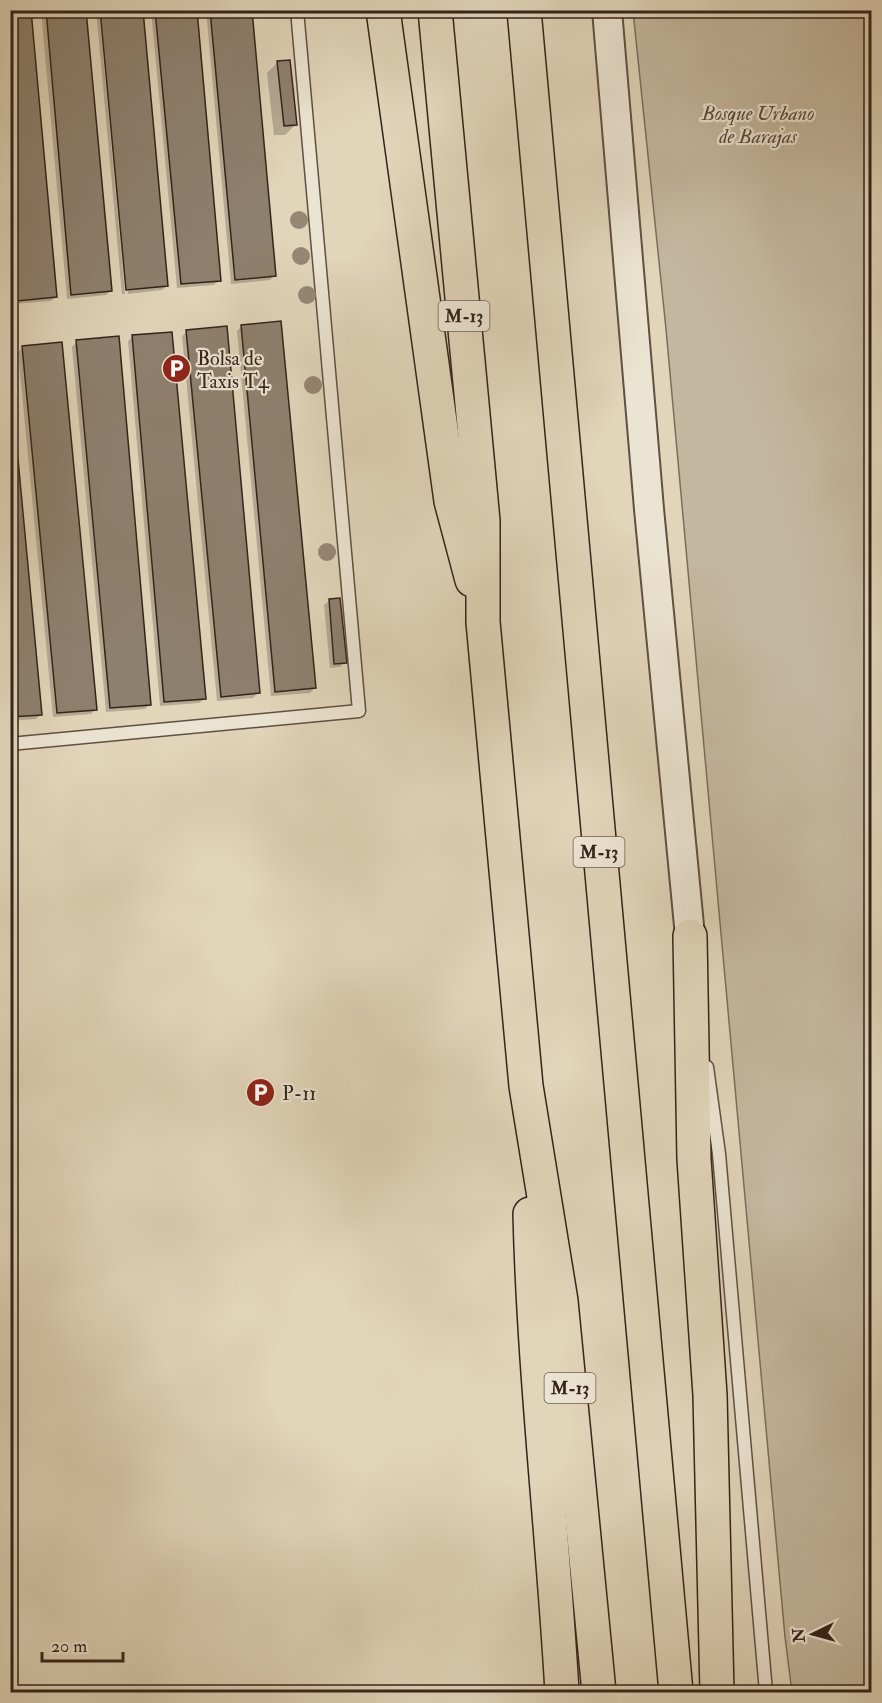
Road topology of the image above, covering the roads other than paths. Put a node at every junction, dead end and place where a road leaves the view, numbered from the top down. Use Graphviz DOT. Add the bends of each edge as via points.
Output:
graph roads {
  1 [pos="297,10"];
  2 [pos="383,10"];
  3 [pos="435,10"];
  4 [pos="524,10"];
  5 [pos="607,10"];
  6 [pos="483,622"];
  7 [pos="10,744"];
  8 [pos="690,936"];
  9 [pos="526,1086"];
  10 [pos="562,1692"];
  11 [pos="599,1692"];
  12 [pos="676,1692"];
  13 [pos="717,1692"];
  14 [pos="766,1692"];
  1 -- 7 [label="lane" via="359,711"];
  2 -- 6 [label="highway" via="451,501"];
  3 -- 6 [label="highway, M-13" via="483,521"];
  4 -- 12 [label="highway, M-13"];
  5 -- 8 [label="street"];
  6 -- 9 [label="highway, M-13"];
  8 -- 13 [label="highway" via="694,1159 710,1395"];
  8 -- 14 [label="lane" via="719,1154"];
  9 -- 10 [label="highway" via="532,1292"];
  9 -- 11 [label="highway, M-13" via="561,1301"];
}
